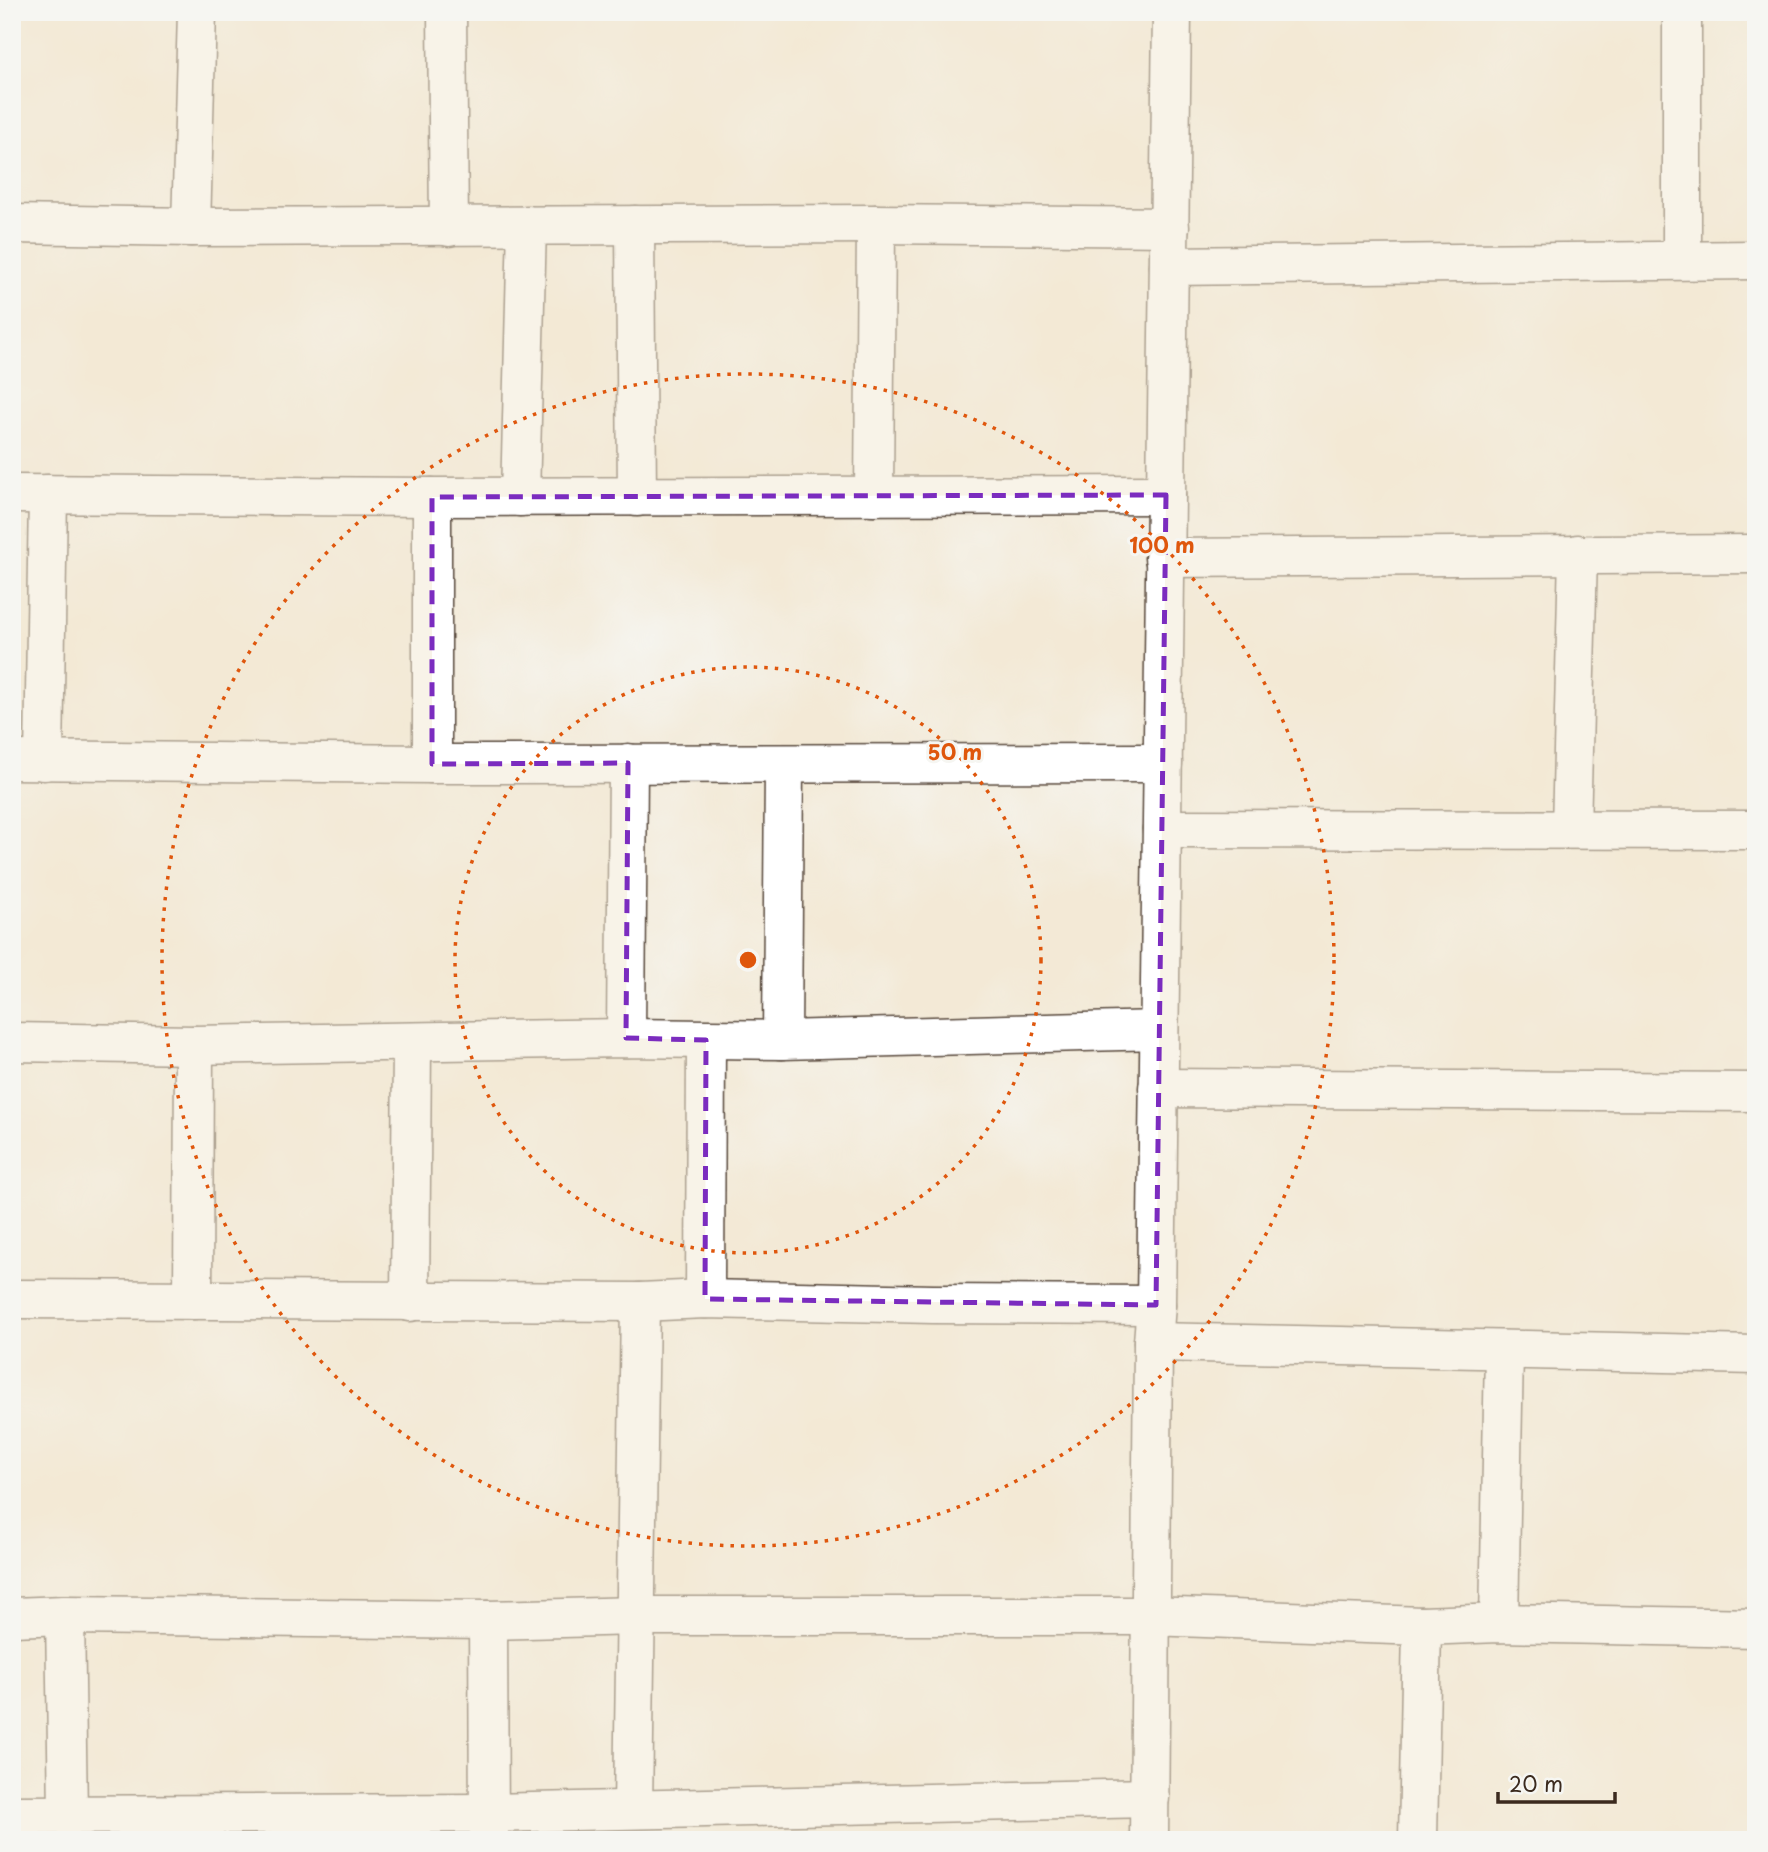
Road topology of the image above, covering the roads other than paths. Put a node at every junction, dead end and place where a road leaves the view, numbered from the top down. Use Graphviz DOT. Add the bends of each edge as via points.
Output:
graph roads {
  1 [pos="197,12"];
  2 [pos="447,12"];
  3 [pos="1172,12"];
  4 [pos="1682,12"];
  5 [pos="12,224"];
  6 [pos="876,224"];
  7 [pos="527,225"];
  8 [pos="635,225"];
  9 [pos="191,227"];
  10 [pos="449,227"];
  11 [pos="1170,227"];
  12 [pos="1682,260"];
  13 [pos="1756,260"];
  14 [pos="1169,266"];
  15 [pos="30,494"];
  16 [pos="1166,495"];
  17 [pos="874,496"];
  18 [pos="432,497"];
  19 [pos="520,497"];
  20 [pos="637,497"];
  21 [pos="1578,554"];
  22 [pos="1756,554"];
  23 [pos="1164,558"];
  24 [pos="28,760"];
  25 [pos="628,763"];
  26 [pos="1163,763"];
  27 [pos="432,764"];
  28 [pos="784,765"];
  29 [pos="1162,829"];
  30 [pos="1572,829"];
  31 [pos="1756,830"];
  32 [pos="1159,1030"];
  33 [pos="626,1038"];
  34 [pos="706,1040"];
  35 [pos="782,1040"];
  36 [pos="12,1042"];
  37 [pos="412,1043"];
  38 [pos="194,1045"];
  39 [pos="1158,1088"];
  40 [pos="1756,1092"];
  41 [pos="705,1298"];
  42 [pos="12,1299"];
  43 [pos="193,1300"];
  44 [pos="410,1302"];
  45 [pos="640,1302"];
  46 [pos="1155,1324"];
  47 [pos="1504,1350"];
  48 [pos="1756,1355"];
  49 [pos="65,1615"];
  50 [pos="637,1616"];
  51 [pos="1150,1616"];
  52 [pos="12,1617"];
  53 [pos="488,1620"];
  54 [pos="1499,1623"];
  55 [pos="1422,1626"];
  56 [pos="1756,1628"];
  57 [pos="1150,1798"];
  58 [pos="634,1809"];
  59 [pos="68,1814"];
  60 [pos="12,1815"];
  61 [pos="695,1824"];
  62 [pos="489,1826"];
  63 [pos="272,1827"];
  64 [pos="1149,1840"];
  65 [pos="1418,1840"];
  1 -- 9 [label="street"];
  2 -- 10 [label="street"];
  3 -- 11 [label="street"];
  4 -- 12 [label="street"];
  5 -- 9 [label="street"];
  6 -- 8 [label="street"];
  6 -- 11 [label="street"];
  6 -- 17 [label="street"];
  7 -- 8 [label="street"];
  7 -- 10 [label="street"];
  7 -- 19 [label="street"];
  8 -- 20 [label="street"];
  9 -- 10 [label="street"];
  11 -- 14 [label="street"];
  12 -- 13 [label="street"];
  12 -- 14 [label="street"];
  14 -- 16 [label="street"];
  15 -- 18 [label="street"];
  15 -- 24 [label="street"];
  16 -- 17 [label="street"];
  16 -- 23 [label="street"];
  17 -- 20 [label="street"];
  18 -- 19 [label="street"];
  18 -- 27 [label="street"];
  19 -- 20 [label="street"];
  21 -- 22 [label="street"];
  21 -- 23 [label="street"];
  21 -- 30 [label="street"];
  23 -- 26 [label="street"];
  24 -- 27 [label="street"];
  25 -- 27 [label="street"];
  25 -- 28 [label="street"];
  25 -- 33 [label="street"];
  26 -- 28 [label="street"];
  26 -- 29 [label="street"];
  28 -- 35 [label="street"];
  29 -- 30 [label="street"];
  29 -- 32 [label="street"];
  30 -- 31 [label="street"];
  32 -- 35 [label="street"];
  32 -- 39 [label="street"];
  33 -- 34 [label="street"];
  33 -- 37 [label="street"];
  34 -- 35 [label="street"];
  34 -- 41 [label="street"];
  36 -- 38 [label="street"];
  37 -- 38 [label="street"];
  37 -- 44 [label="street"];
  38 -- 43 [label="street"];
  39 -- 40 [label="street"];
  39 -- 46 [label="street"];
  41 -- 45 [label="street"];
  41 -- 46 [label="street" via="933,1304"];
  42 -- 43 [label="street"];
  43 -- 44 [label="street"];
  44 -- 45 [label="street"];
  45 -- 50 [label="street"];
  46 -- 47 [label="street"];
  46 -- 51 [label="street"];
  47 -- 48 [label="street"];
  47 -- 54 [label="street"];
  49 -- 52 [label="street"];
  49 -- 53 [label="street"];
  49 -- 59 [label="street"];
  50 -- 51 [label="street"];
  50 -- 53 [label="street"];
  50 -- 58 [label="street"];
  51 -- 55 [label="street"];
  51 -- 57 [label="street"];
  53 -- 62 [label="street"];
  54 -- 55 [label="street"];
  54 -- 56 [label="street"];
  55 -- 65 [label="street"];
  57 -- 61 [label="street"];
  57 -- 64 [label="street"];
  58 -- 61 [label="street"];
  58 -- 62 [label="street"];
  59 -- 60 [label="street"];
  59 -- 63 [label="street" via="183,1812"];
  62 -- 63 [label="street"];
}
